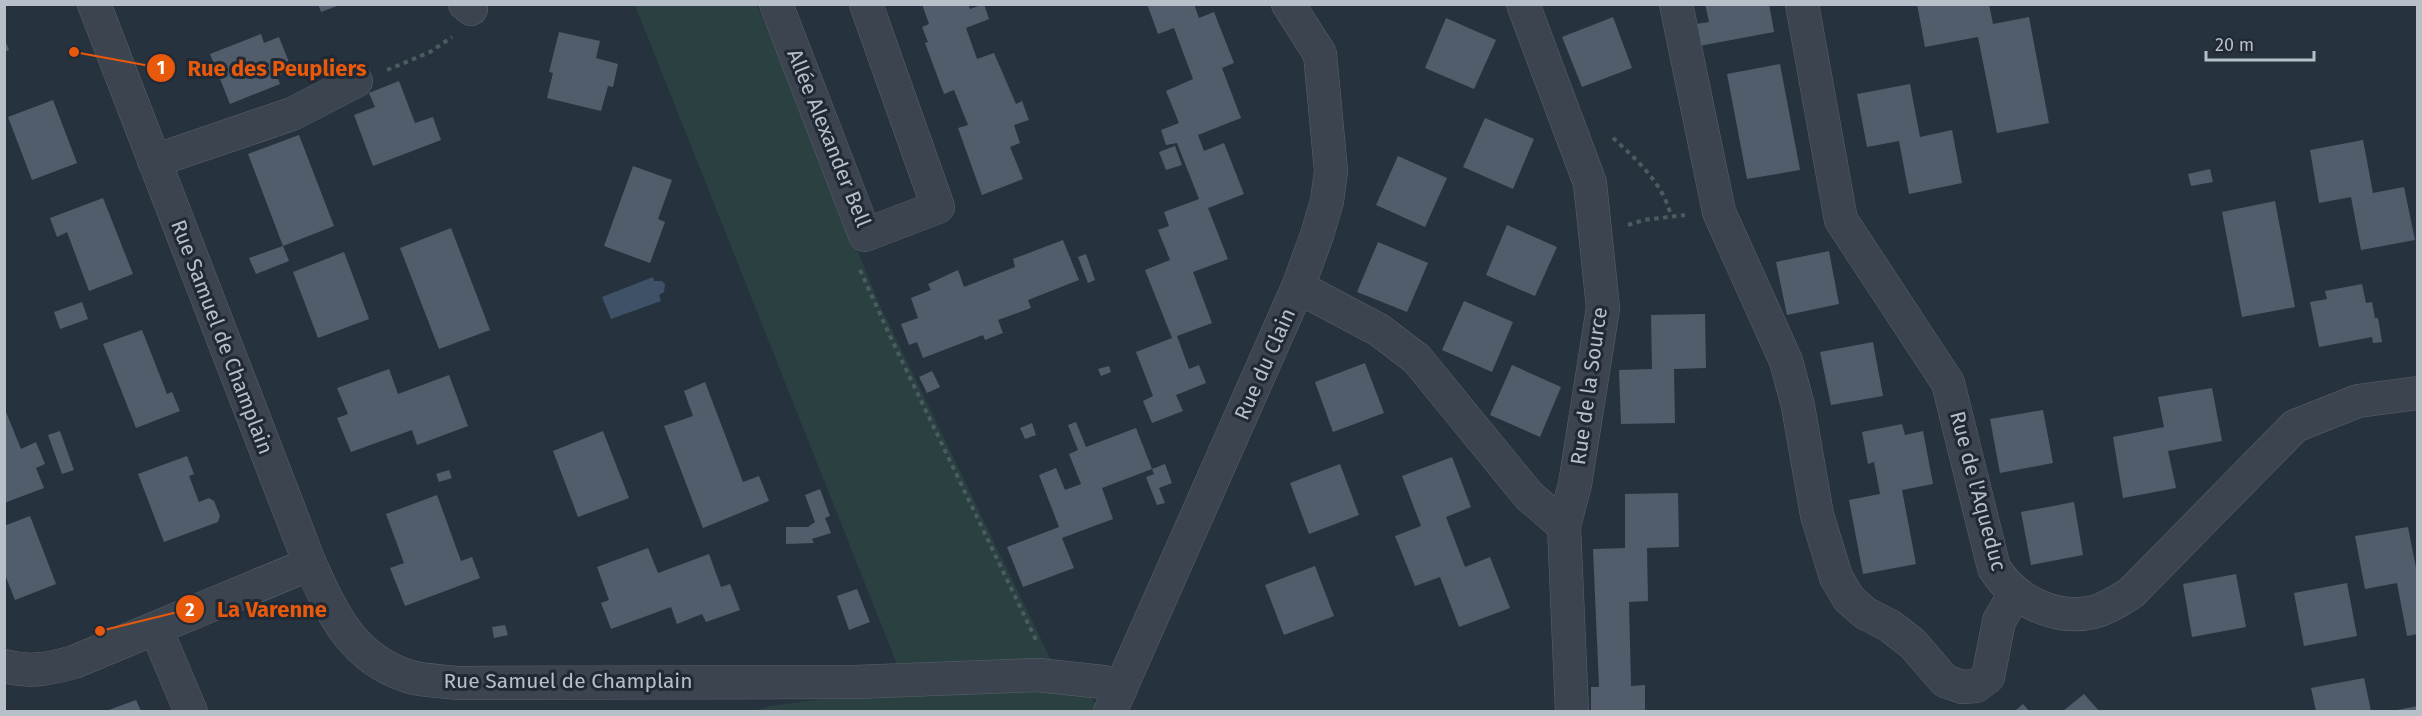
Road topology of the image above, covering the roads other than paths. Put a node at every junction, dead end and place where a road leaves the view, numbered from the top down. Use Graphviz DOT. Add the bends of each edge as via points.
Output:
graph roads {
  1 [pos="94,4"];
  2 [pos="776,4"];
  3 [pos="866,4"];
  4 [pos="1288,4"];
  5 [pos="1523,4"];
  6 [pos="1676,4"];
  7 [pos="1802,4"];
  8 [pos="356,81"];
  9 [pos="154,161"];
  10 [pos="1298,286"];
  11 [pos="2418,393"];
  12 [pos="1564,526"];
  13 [pos="310,564"];
  14 [pos="2015,593"];
  15 [pos="156,629"];
  16 [pos="4,666"];
  17 [pos="1115,700"];
  18 [pos="191,711"];
  19 [pos="1572,711"];
  1 -- 9 [label="street, Rue Samuel de Champlain"];
  2 -- 3 [label="street, Allée Alexander Bell" via="865,236 938,207"];
  4 -- 10 [label="street, Rue du Clain" via="1320,54 1331,171 1327,201"];
  5 -- 12 [label="street, Rue de la Source" via="1590,183 1603,308 1575,484"];
  6 -- 14 [label="street" via="1719,212 1786,362 1817,514 1836,577 1849,599 1865,613 1913,644 1945,681 1962,687 1976,686 1988,677 1999,621"];
  7 -- 14 [label="street, Rue de l'Aqueduc" via="1841,220 1948,383 1994,568"];
  8 -- 9 [label="street" via="292,114"];
  9 -- 13 [label="street, Rue Samuel de Champlain"];
  10 -- 12 [label="street" via="1378,330 1417,359 1529,496"];
  10 -- 17 [label="street, Rue du Clain"];
  11 -- 14 [label="street, Rue de l'Aqueduc" via="2358,401 2295,426 2131,593 2113,605 2078,614 2061,613"];
  12 -- 19 [label="street, Rue de la Source"];
  13 -- 15 [label="street"];
  13 -- 17 [label="street, Rue Samuel de Champlain" via="338,621 362,651 393,670 424,679 458,683 855,682 1050,677 1103,682"];
  15 -- 16 [label="street" via="49,669 31,671"];
  15 -- 18 [label="street"];
}
